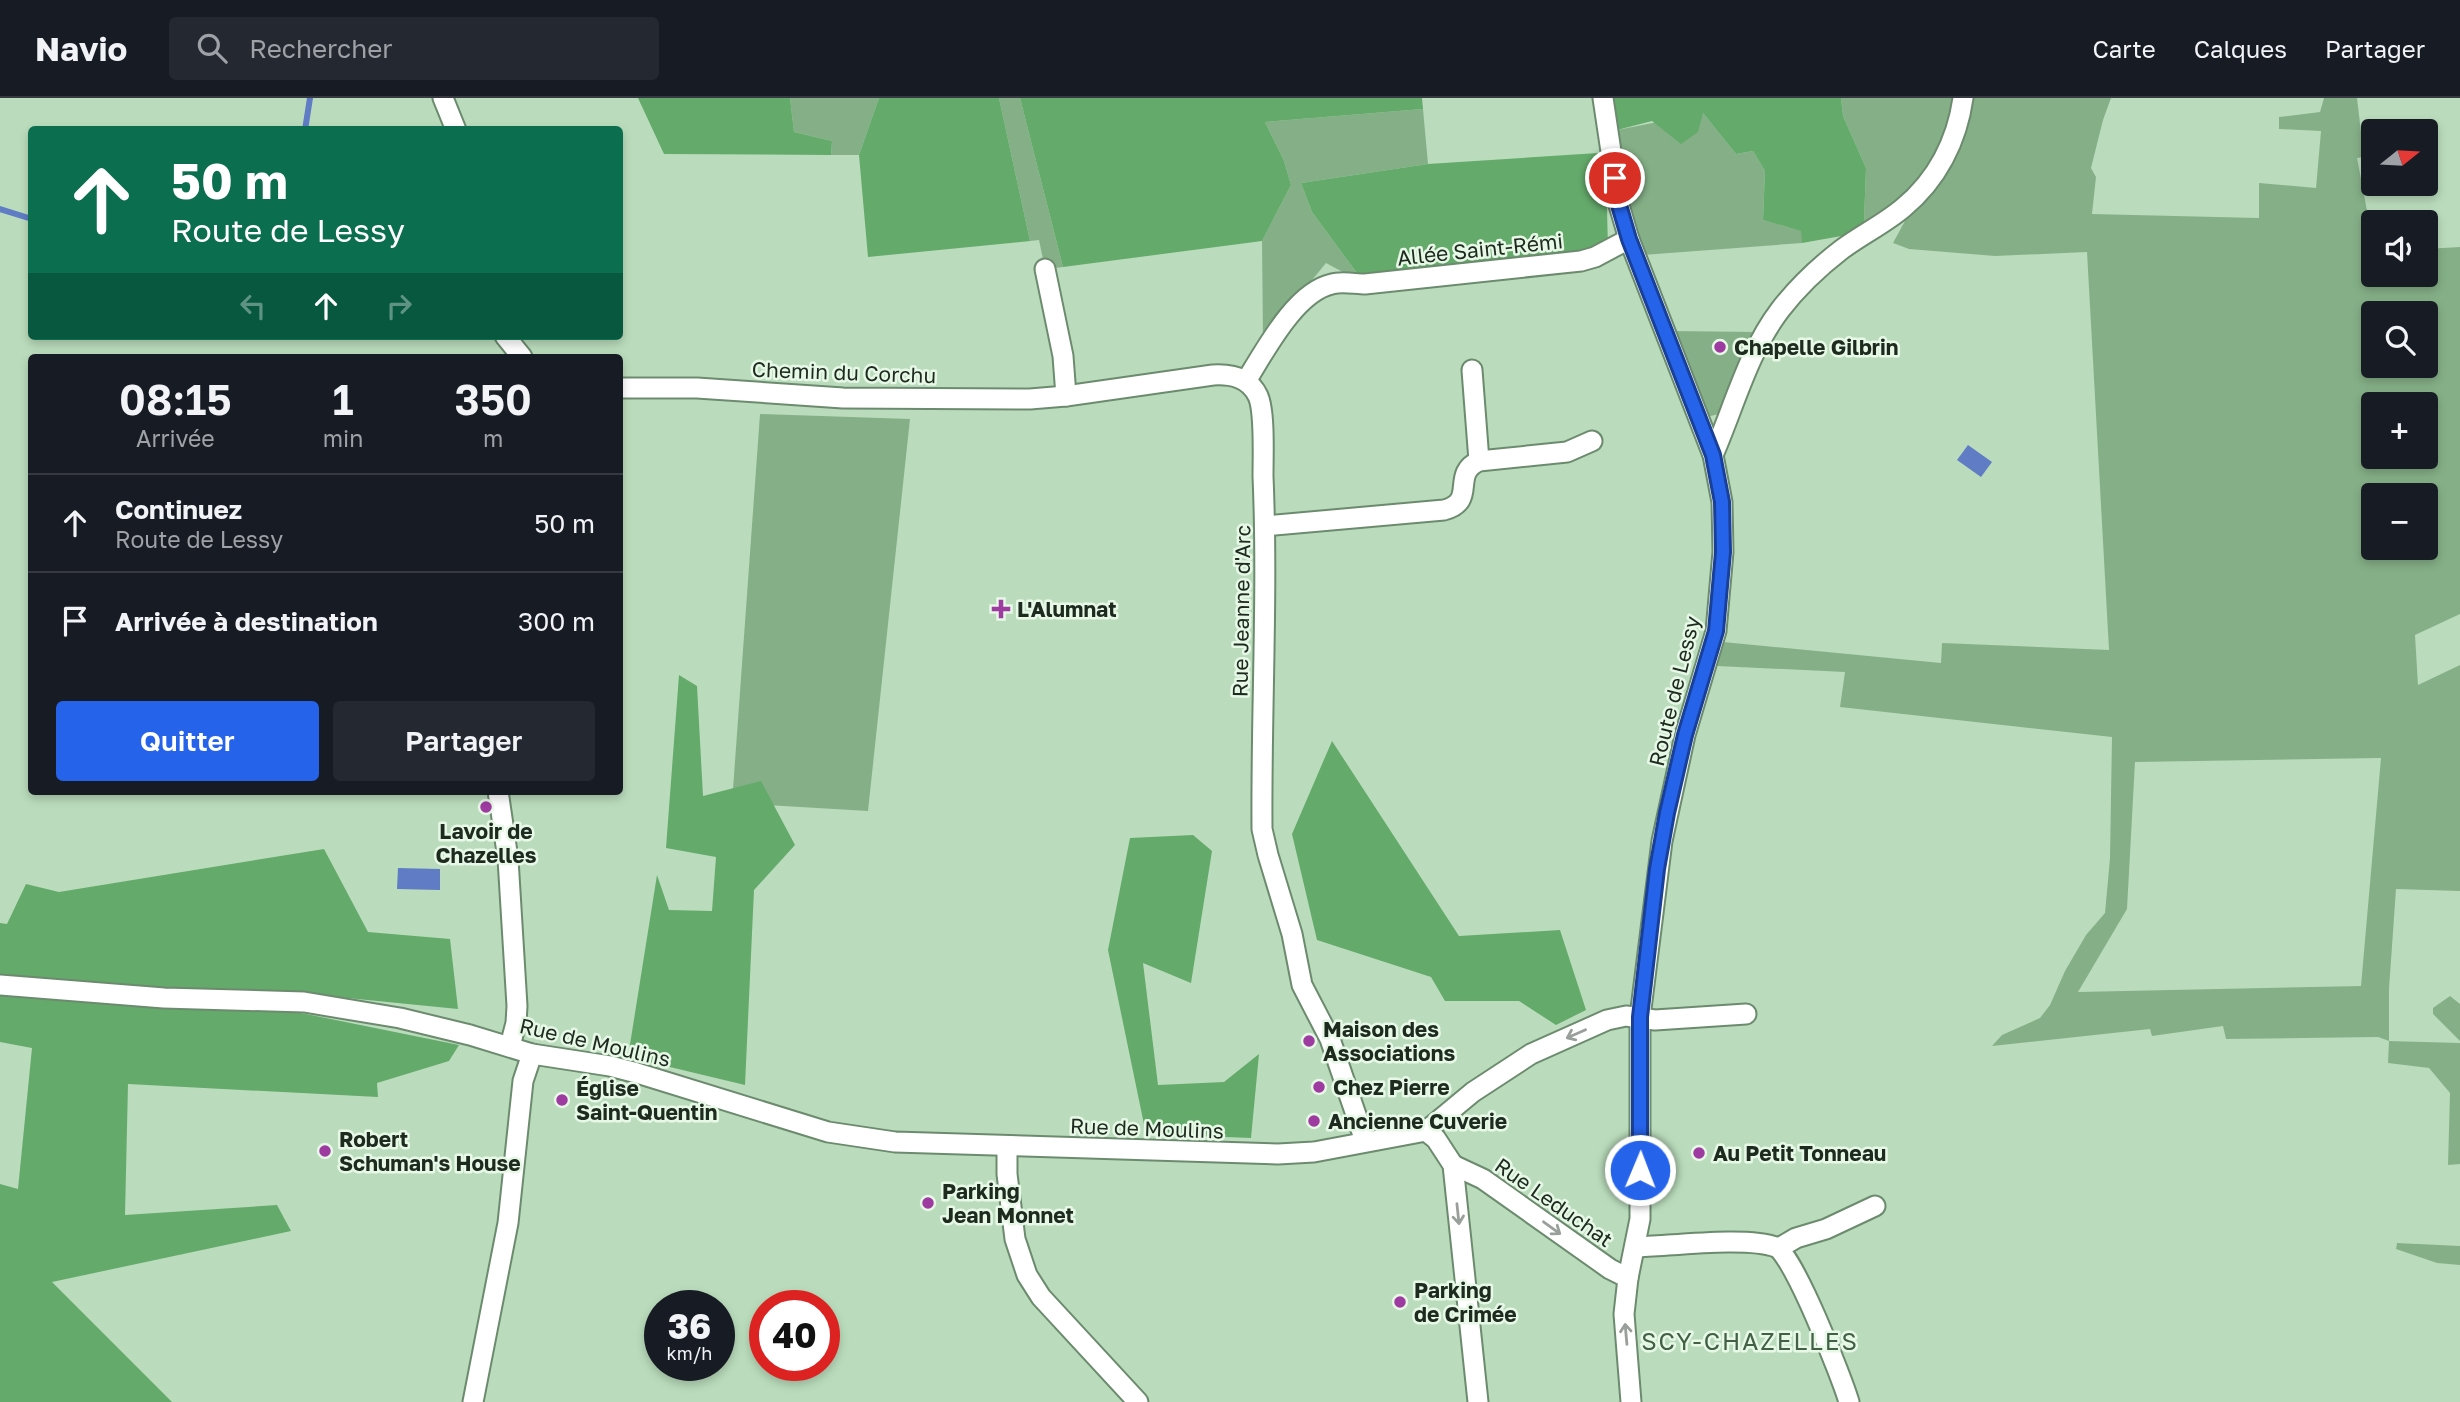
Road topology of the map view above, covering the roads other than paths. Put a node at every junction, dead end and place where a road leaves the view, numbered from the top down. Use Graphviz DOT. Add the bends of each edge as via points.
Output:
graph roads {
  1 [pos="443,98"];
  2 [pos="1603,98"];
  3 [pos="1963,98"];
  4 [pos="454,126"];
  5 [pos="1629,239"];
  6 [pos="1045,270"];
  7 [pos="508,340"];
  8 [pos="520,354"];
  9 [pos="1472,370"];
  10 [pos="1246,381"];
  11 [pos="623,388"];
  12 [pos="1066,396"];
  13 [pos="1592,441"];
  14 [pos="1713,455"];
  15 [pos="1479,461"];
  16 [pos="1265,526"];
  17 [pos="499,795"];
  18 [pos="0,985"];
  19 [pos="1746,1014"];
  20 [pos="1640,1017"];
  21 [pos="510,1046"];
  22 [pos="532,1054"];
  23 [pos="1426,1131"];
  24 [pos="1365,1141"];
  25 [pos="1007,1146"];
  26 [pos="1453,1166"];
  27 [pos="1874,1206"];
  28 [pos="1636,1247"];
  29 [pos="1779,1248"];
  30 [pos="1628,1278"];
  31 [pos="473,1402"];
  32 [pos="1138,1402"];
  33 [pos="1478,1402"];
  34 [pos="1631,1402"];
  35 [pos="1849,1402"];
  1 -- 4 [label="street"];
  2 -- 5 [label="street, Route de Lessy" via="1619,205"];
  3 -- 14 [label="street" via="1946,155 1919,194 1842,250 1780,310 1756,348"];
  5 -- 10 [label="street, Allée Saint-Rémi" via="1581,261 1332,284 1292,310"];
  5 -- 14 [label="street, Route de Lessy"];
  6 -- 12 [label="street" via="1063,356"];
  7 -- 8 [label="street"];
  9 -- 15 [label="street"];
  10 -- 12 [label="street" via="1230,374 1213,374"];
  10 -- 16 [label="street, Rue Jeanne d'Arc" via="1258,396 1261,415"];
  11 -- 12 [label="street, Chemin du Corchu" via="843,398"];
  13 -- 15 [label="street" via="1567,452"];
  14 -- 20 [label="street, Route de Lessy" via="1723,539 1716,631 1667,813"];
  15 -- 16 [label="street" via="1464,473 1463,498 1455,507"];
  16 -- 24 [label="street, Rue Jeanne d'Arc" via="1262,830 1302,985 1329,1039"];
  17 -- 21 [label="street" via="509,859 517,1006"];
  18 -- 21 [label="street, Rue de Moulins" via="164,998 304,1002 400,1018"];
  19 -- 20 [label="street"];
  20 -- 23 [label="street, one-way" via="1607,1020 1531,1054 1473,1092"];
  20 -- 28 [label="street, Route de Lessy" via="1640,1219"];
  21 -- 22 [label="street, Rue de Moulins"];
  22 -- 25 [label="street, Rue de Moulins" via="628,1070 828,1132 895,1142"];
  22 -- 31 [label="street" via="523,1082 508,1223"];
  23 -- 24 [label="street, Rue de Moulins"];
  23 -- 26 [label="street"];
  24 -- 25 [label="street, Rue de Moulins" via="1278,1154"];
  25 -- 32 [label="street" via="1015,1239 1027,1275 1041,1297"];
  26 -- 30 [label="street, Rue Leduchat, one-way" via="1483,1179"];
  26 -- 33 [label="street, one-way"];
  27 -- 29 [label="street"];
  28 -- 29 [label="street" via="1756,1242"];
  28 -- 30 [label="street, Route de Lessy"];
  29 -- 35 [label="street" via="1814,1315"];
  34 -- 30 [label="street, Route de Lessy, one-way" via="1624,1314"];
}
